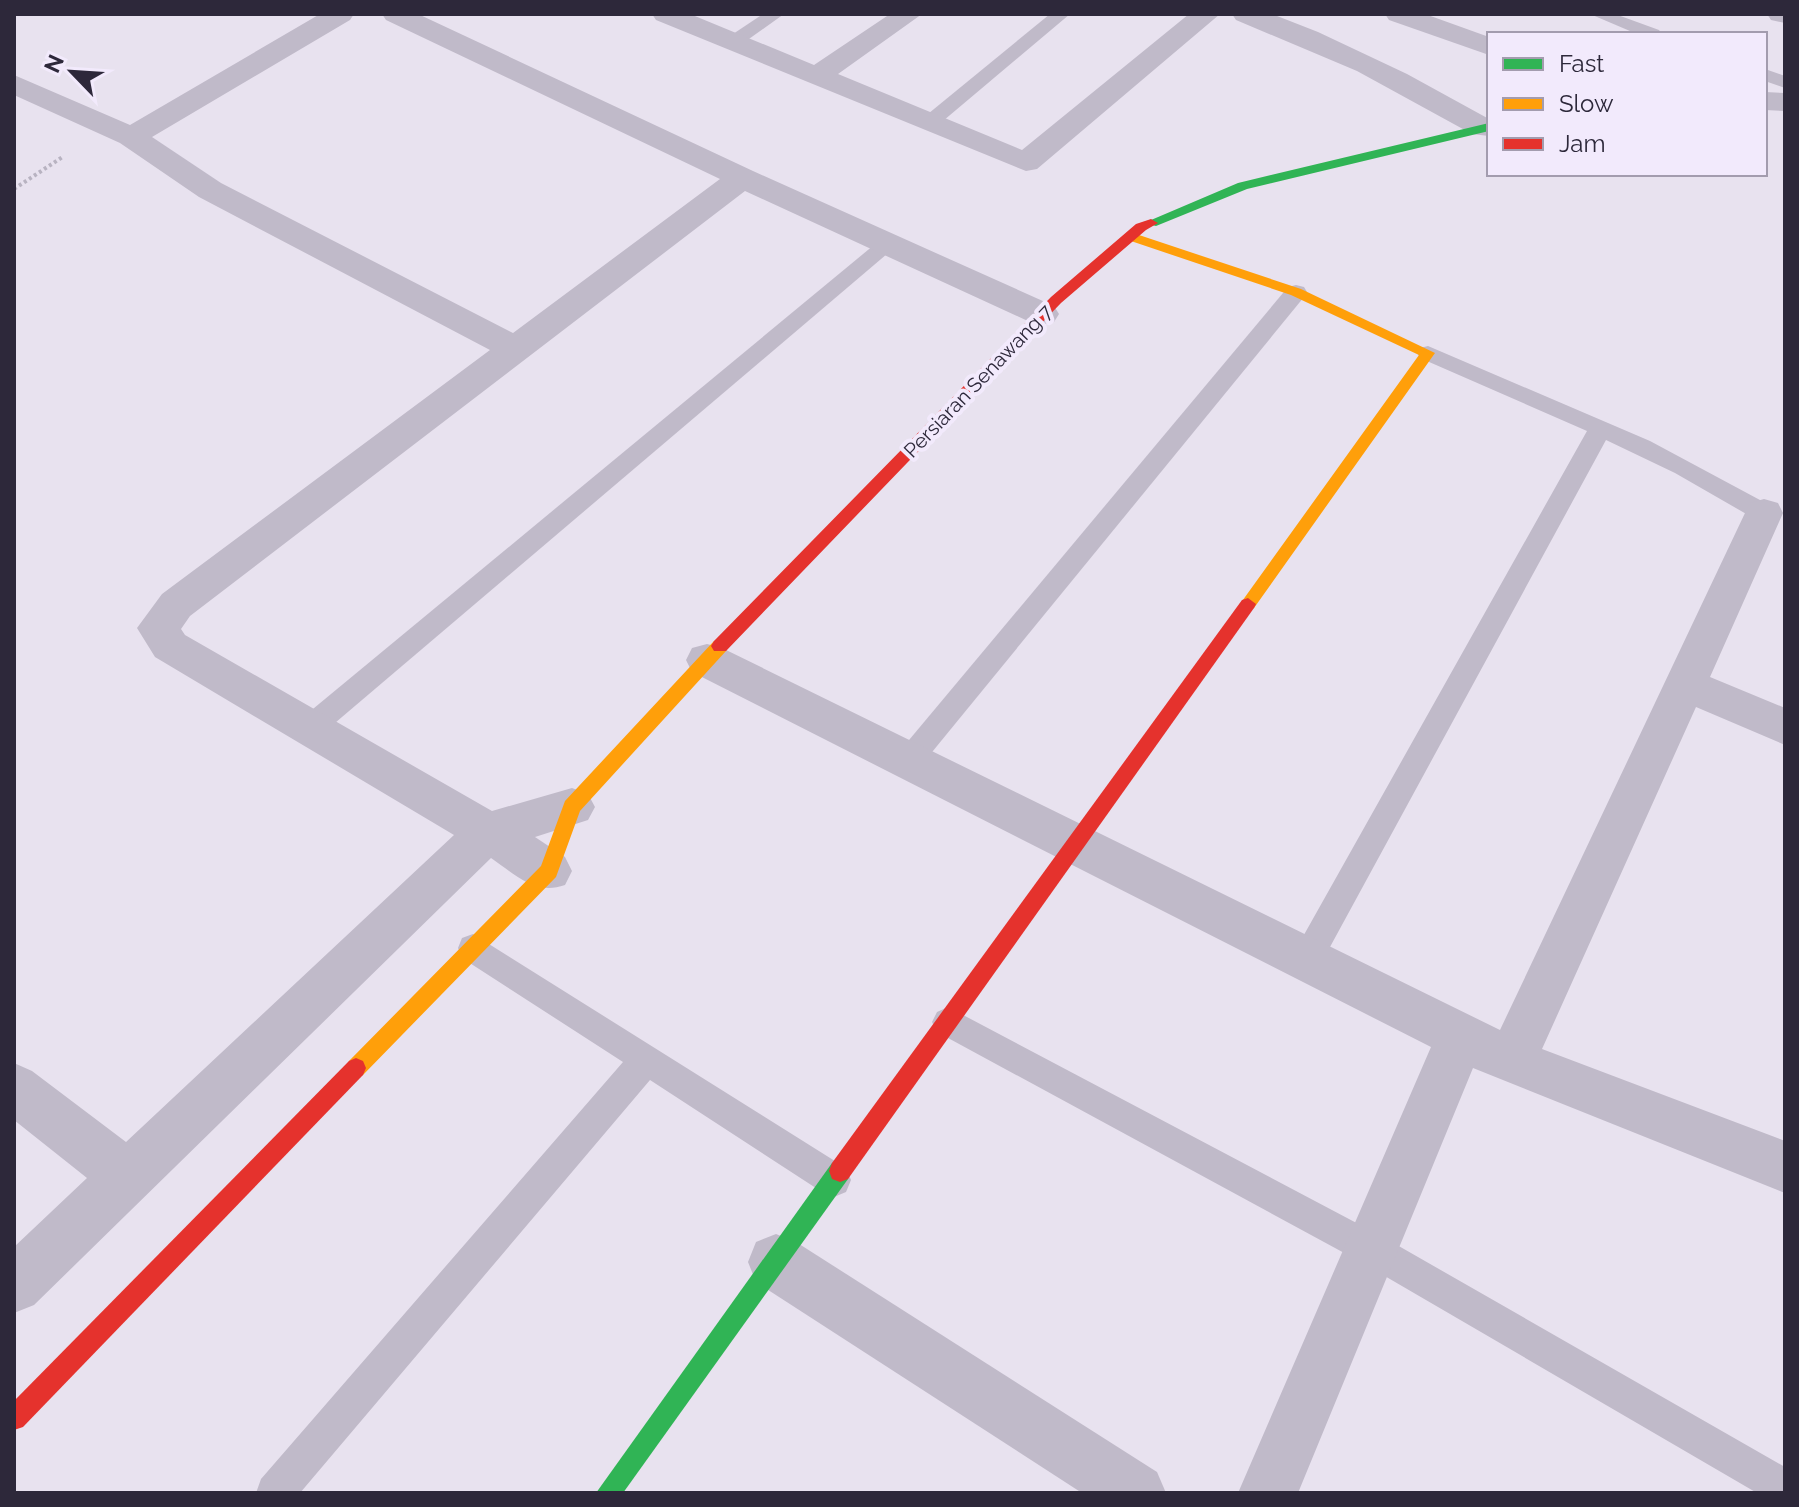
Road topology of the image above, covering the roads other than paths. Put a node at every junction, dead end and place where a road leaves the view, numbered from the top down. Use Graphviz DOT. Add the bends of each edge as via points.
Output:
graph roads {
  1 [pos="340,14"];
  2 [pos="396,14"];
  3 [pos="666,14"];
  4 [pos="775,14"];
  5 [pos="908,14"];
  6 [pos="1061,14"];
  7 [pos="1206,14"];
  8 [pos="1246,14"];
  9 [pos="1399,14"];
  10 [pos="1599,14"];
  11 [pos="1648,32"];
  12 [pos="733,42"];
  13 [pos="1487,46"];
  14 [pos="817,76"];
  15 [pos="14,84"];
  16 [pos="930,122"];
  17 [pos="1486,127"];
  18 [pos="131,137"];
  19 [pos="742,178"];
  20 [pos="1130,236"];
  21 [pos="887,244"];
  22 [pos="1296,292"];
  23 [pos="1042,314"];
  24 [pos="515,349"];
  25 [pos="1428,353"];
  26 [pos="1600,429"];
  27 [pos="1764,513"];
  28 [pos="707,660"];
  29 [pos="1684,684"];
  30 [pos="312,726"];
  31 [pos="1785,727"];
  32 [pos="909,760"];
  33 [pos="572,807"];
  34 [pos="489,831"];
  35 [pos="1076,843"];
  36 [pos="549,871"];
  37 [pos="473,948"];
  38 [pos="1307,959"];
  39 [pos="948,1022"];
  40 [pos="1461,1036"];
  41 [pos="645,1061"];
  42 [pos="1511,1061"];
  43 [pos="14,1088"];
  44 [pos="1785,1167"];
  45 [pos="127,1176"];
  46 [pos="834,1180"];
  47 [pos="1371,1249"];
  48 [pos="776,1262"];
  49 [pos="14,1285"];
  50 [pos="14,1418"];
  51 [pos="1785,1488"];
  52 [pos="275,1493"];
  53 [pos="608,1493"];
  54 [pos="1136,1493"];
  55 [pos="1268,1493"];
  1 -- 18 [label="street"];
  2 -- 19 [label="street"];
  3 -- 12 [label="street"];
  4 -- 12 [label="lane"];
  5 -- 14 [label="street"];
  6 -- 16 [label="lane"];
  7 -- 16 [label="street" via="1026,162"];
  8 -- 17 [label="street" via="1396,77"];
  9 -- 13 [label="street"];
  10 -- 11 [label="lane"];
  12 -- 14 [label="street"];
  14 -- 16 [label="street"];
  15 -- 18 [label="street"];
  17 -- 20 [label="street, Persiaran Senawang 7" via="1243,186"];
  18 -- 24 [label="street" via="210,190"];
  19 -- 21 [label="street"];
  19 -- 24 [label="street"];
  20 -- 22 [label="street"];
  20 -- 23 [label="street, Persiaran Senawang 7"];
  21 -- 23 [label="street"];
  21 -- 30 [label="lane"];
  22 -- 25 [label="street"];
  22 -- 32 [label="lane"];
  23 -- 28 [label="street, Persiaran Senawang 7"];
  24 -- 30 [label="street" via="176,605 158,628 170,646"];
  25 -- 26 [label="lane"];
  25 -- 35 [label="street"];
  26 -- 27 [label="lane"];
  26 -- 38 [label="lane"];
  27 -- 29 [label="street"];
  28 -- 32 [label="street"];
  28 -- 33 [label="street, Persiaran Senawang 7"];
  29 -- 31 [label="street"];
  29 -- 42 [label="street"];
  30 -- 34 [label="street"];
  32 -- 35 [label="street"];
  33 -- 34 [label="street"];
  33 -- 36 [label="street"];
  34 -- 36 [label="street"];
  34 -- 45 [label="street"];
  35 -- 38 [label="street"];
  35 -- 39 [label="street"];
  36 -- 37 [label="street"];
  37 -- 41 [label="lane"];
  37 -- 50 [label="street"];
  38 -- 40 [label="street"];
  39 -- 46 [label="street"];
  39 -- 47 [label="lane"];
  40 -- 42 [label="street"];
  40 -- 47 [label="street"];
  41 -- 46 [label="lane"];
  41 -- 52 [label="lane"];
  42 -- 44 [label="street"];
  43 -- 45 [label="street"];
  45 -- 49 [label="street"];
  46 -- 48 [label="street"];
  47 -- 51 [label="lane"];
  47 -- 55 [label="street"];
  48 -- 53 [label="street"];
  48 -- 54 [label="street"];
}
